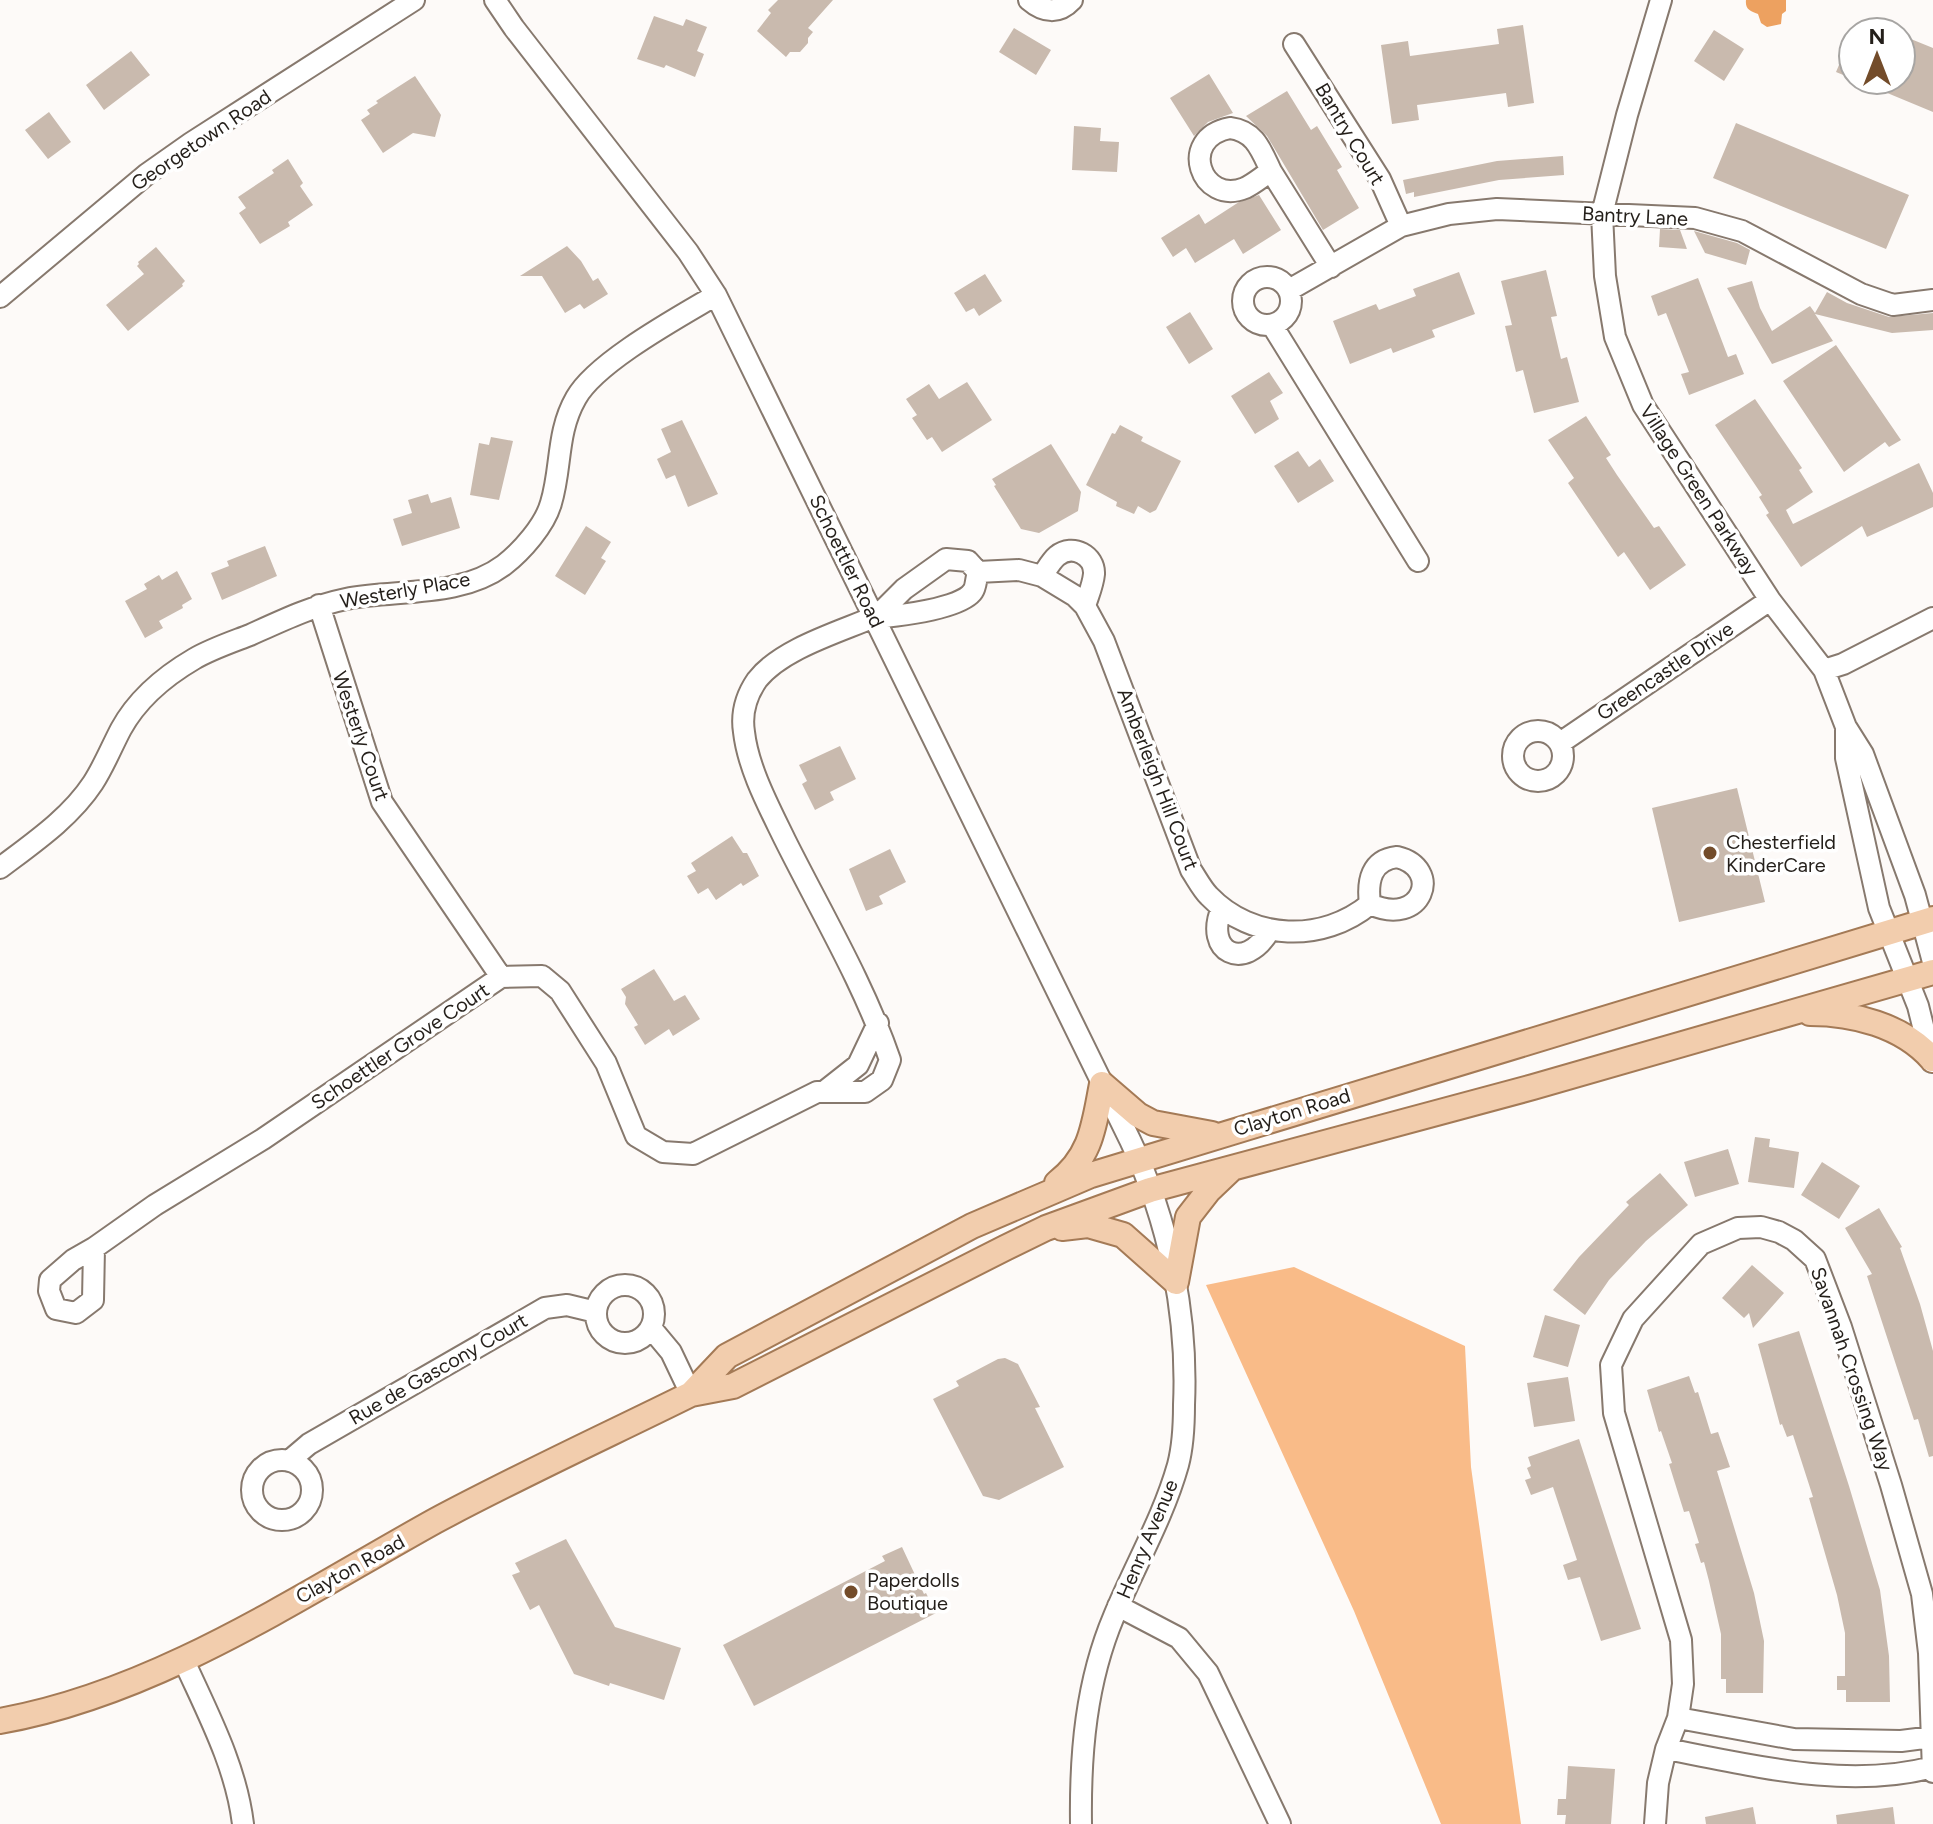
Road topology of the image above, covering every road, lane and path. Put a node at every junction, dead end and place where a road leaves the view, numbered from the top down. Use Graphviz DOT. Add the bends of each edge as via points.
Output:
graph roads {
  1 [pos="414,0"];
  2 [pos="495,0"];
  3 [pos="1029,0"];
  4 [pos="1072,0"];
  5 [pos="1661,0"];
  6 [pos="1294,44"];
  7 [pos="1271,171"];
  8 [pos="1602,214"];
  9 [pos="1401,226"];
  10 [pos="1331,267"];
  11 [pos="1289,290"];
  12 [pos="716,295"];
  13 [pos="0,297"];
  14 [pos="1933,300"];
  15 [pos="1272,325"];
  16 [pos="1418,561"];
  17 [pos="978,572"];
  18 [pos="1042,576"];
  19 [pos="1770,600"];
  20 [pos="319,605"];
  21 [pos="1085,606"];
  22 [pos="875,617"];
  23 [pos="1932,621"];
  24 [pos="1824,670"];
  25 [pos="1846,727"];
  26 [pos="1560,743"];
  27 [pos="0,868"];
  28 [pos="1370,904"];
  29 [pos="1222,908"];
  30 [pos="1928,920"];
  31 [pos="1269,931"];
  32 [pos="1889,932"];
  33 [pos="1933,962"];
  34 [pos="1933,972"];
  35 [pos="501,977"];
  36 [pos="1906,979"];
  37 [pos="1787,1013"];
  38 [pos="1932,1062"];
  39 [pos="1102,1084"];
  40 [pos="1219,1135"];
  41 [pos="1139,1159"];
  42 [pos="1230,1170"];
  43 [pos="1150,1190"];
  44 [pos="1046,1192"];
  45 [pos="1046,1228"];
  46 [pos="94,1248"];
  47 [pos="1176,1282"];
  48 [pos="596,1312"];
  49 [pos="651,1328"];
  50 [pos="691,1394"];
  51 [pos="289,1461"];
  52 [pos="1118,1606"];
  53 [pos="184,1661"];
  54 [pos="1678,1718"];
  55 [pos="0,1721"];
  56 [pos="1932,1737"];
  57 [pos="1666,1749"];
  58 [pos="1933,1769"];
  59 [pos="243,1824"];
  60 [pos="1081,1824"];
  61 [pos="1280,1824"];
  62 [pos="1655,1824"];
  1 -- 13 [label="street, Georgetown Road" via="147,174"];
  2 -- 12 [label="street, Schoettler Road"];
  3 -- 4 [label="street" via="1054,11"];
  5 -- 8 [label="street, Village Green Parkway"];
  6 -- 9 [label="street, Bantry Court" via="1380,179"];
  7 -- 10 [label="street"];
  8 -- 9 [label="street, Bantry Lane" via="1497,209"];
  8 -- 14 [label="street, Bantry Lane" via="1695,218 1742,231 1861,294 1893,305"];
  8 -- 19 [label="street, Village Green Parkway" via="1615,337 1643,405"];
  9 -- 10 [label="street, Bantry Lane"];
  10 -- 11 [label="street, Bantry Lane"];
  11 -- 15 [label="street" via="1289,311"];
  11 -- 15 [label="street" via="1269,277 1248,287 1243,302 1249,317"];
  12 -- 20 [label="street, Westerly Place" via="598,371 577,395 560,440 551,504 521,549 503,565 455,586"];
  12 -- 22 [label="street, Schoettler Road"];
  15 -- 16 [label="street"];
  17 -- 18 [label="street, Amberleigh Hill Court" via="1019,570"];
  17 -- 22 [label="street" via="973,591 963,600 908,615"];
  17 -- 22 [label="street, Amberleigh Hill Court" via="968,561 946,559"];
  18 -- 21 [label="street, Amberleigh Hill Court"];
  18 -- 21 [label="street" via="1062,552 1084,554 1094,571"];
  19 -- 24 [label="street, Village Green Parkway"];
  19 -- 26 [label="street, Greencastle Drive"];
  20 -- 27 [label="street, Westerly Place" via="197,657 167,676 140,701 81,798"];
  20 -- 35 [label="street, Westerly Court" via="382,802"];
  21 -- 29 [label="street, Amberleigh Hill Court" via="1104,641 1191,870"];
  22 -- 35 [label="street, Schoettler Grove Court" via="795,650 759,678 743,709 749,757 776,821 878,1023 890,1060 882,1080 865,1092 817,1092 693,1154 663,1152 636,1136 606,1063 560,991 542,976"];
  22 -- 39 [label="street, Schoettler Road"];
  23 -- 24 [label="street"];
  24 -- 25 [label="street, Village Green Parkway"];
  25 -- 30 [label="street, Village Green Parkway" via="1863,754"];
  25 -- 32 [label="street, Village Green Parkway" via="1846,758"];
  28 -- 31 [label="street, Amberleigh Hill Court" via="1318,929"];
  29 -- 31 [label="street, Amberleigh Hill Court"];
  29 -- 31 [label="street" via="1216,935 1230,953 1253,951"];
  30 -- 32 [label="main road, Clayton Road"];
  30 -- 33 [label="street, Village Green Parkway"];
  32 -- 36 [label="street, Village Green Parkway"];
  32 -- 40 [label="main road, Clayton Road"];
  34 -- 36 [label="main road, Clayton Road"];
  35 -- 46 [label="street, Schoettler Grove Court"];
  36 -- 37 [label="main road, Clayton Road"];
  36 -- 38 [label="street, Village Green Parkway"];
  37 -- 38 [label="main road" via="1880,1024 1908,1038"];
  37 -- 42 [label="main road, Clayton Road"];
  39 -- 40 [label="main road" via="1153,1123"];
  39 -- 41 [label="street, Schoettler Road"];
  39 -- 44 [label="main road" via="1087,1148 1073,1171"];
  40 -- 41 [label="main road, Clayton Road"];
  41 -- 43 [label="street, Henry Avenue"];
  41 -- 44 [label="main road, Clayton Road"];
  42 -- 43 [label="main road, Clayton Road"];
  42 -- 47 [label="main road" via="1188,1217"];
  43 -- 45 [label="main road, Clayton Road"];
  43 -- 47 [label="street, Henry Avenue"];
  44 -- 50 [label="main road, Clayton Road" via="727,1356"];
  45 -- 47 [label="main road" via="1088,1225 1123,1235"];
  45 -- 50 [label="main road, Clayton Road" via="733,1386"];
  47 -- 52 [label="street, Henry Avenue" via="1186,1366 1179,1462"];
  48 -- 49 [label="street" via="601,1331 617,1342 636,1341"];
  48 -- 49 [label="street" via="603,1294 629,1285 652,1301"];
  48 -- 51 [label="street, Rue de Gascony Court" via="567,1305 545,1308 309,1444"];
  49 -- 50 [label="street" via="671,1352"];
  50 -- 53 [label="main road, Clayton Road" via="440,1519"];
  52 -- 60 [label="street, Henry Avenue" via="1087,1709"];
  52 -- 61 [label="street" via="1179,1638 1208,1673"];
  53 -- 55 [label="main road, Clayton Road" via="98,1694"];
  53 -- 59 [label="street" via="222,1746"];
  54 -- 56 [label="street" via="1794,1739"];
  54 -- 56 [label="street, Savannah Crossing Way" via="1681,1640 1614,1413 1611,1365 1633,1319 1701,1244 1738,1228 1761,1227 1794,1240 1815,1259 1841,1327 1922,1594"];
  54 -- 57 [label="street, Savannah Crossing Way"];
  56 -- 58 [label="street, Savannah Crossing Way"];
  57 -- 58 [label="street" via="1792,1772 1863,1776"];
  57 -- 62 [label="street, Savannah Crossing Way"];
}
